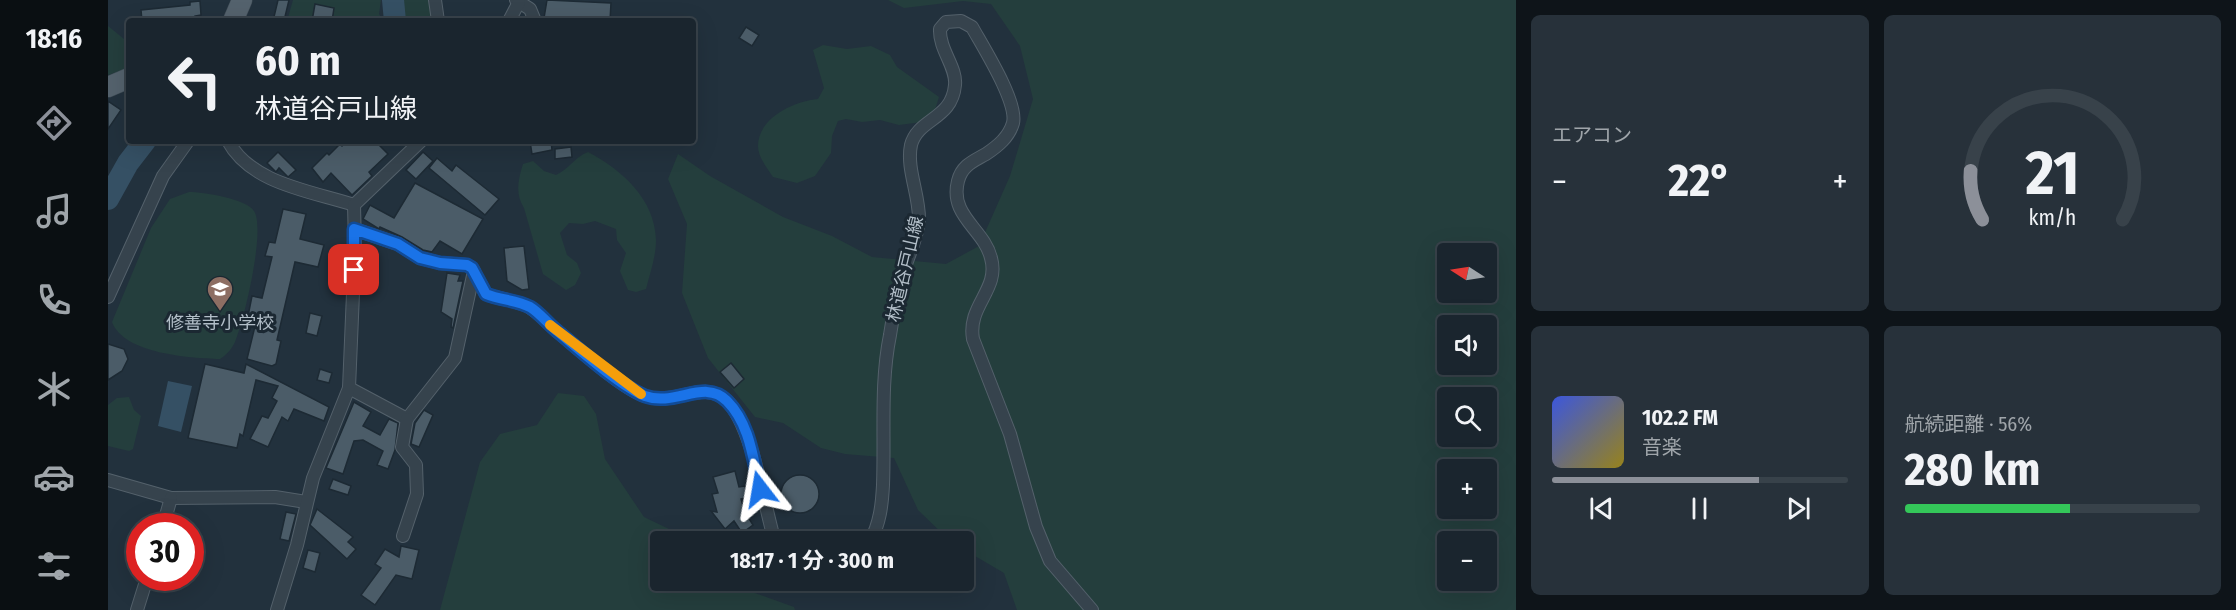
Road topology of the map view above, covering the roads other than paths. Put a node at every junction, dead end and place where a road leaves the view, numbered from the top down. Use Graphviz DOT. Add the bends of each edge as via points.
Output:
graph roads {
  1 [pos="242,0"];
  2 [pos="435,0"];
  3 [pos="518,1"];
  4 [pos="234,18"];
  5 [pos="438,18"];
  6 [pos="510,18"];
  7 [pos="534,18"];
  8 [pos="126,79"];
  9 [pos="108,87"];
  10 [pos="186,144"];
  11 [pos="230,144"];
  12 [pos="418,144"];
  13 [pos="354,205"];
  14 [pos="354,229"];
  15 [pos="474,271"];
  16 [pos="108,297"];
  17 [pos="349,388"];
  18 [pos="407,418"];
  19 [pos="108,480"];
  20 [pos="171,498"];
  21 [pos="306,502"];
  22 [pos="167,513"];
  23 [pos="772,531"];
  24 [pos="874,531"];
  25 [pos="403,536"];
  26 [pos="145,591"];
  27 [pos="142,609"];
  28 [pos="277,610"];
  29 [pos="1092,610"];
  1 -- 4 [label="main road"];
  2 -- 5 [label="street"];
  3 -- 6 [label="street"];
  3 -- 7 [label="street" via="530,9"];
  8 -- 9 [label="main road"];
  10 -- 16 [label="street" via="163,176"];
  11 -- 13 [label="street" via="249,167 271,179"];
  12 -- 13 [label="street"];
  13 -- 14 [label="street"];
  14 -- 15 [label="street" via="398,244 420,258 467,265"];
  14 -- 17 [label="street"];
  15 -- 18 [label="street" via="455,358"];
  15 -- 23 [label="street" via="486,294 528,306 644,396 680,398 701,390 726,399 747,431"];
  17 -- 18 [label="street"];
  17 -- 21 [label="street"];
  18 -- 25 [label="street" via="402,447 416,465 417,494"];
  19 -- 20 [label="street"];
  20 -- 21 [label="street" via="275,497"];
  20 -- 22 [label="street"];
  21 -- 28 [label="street"];
  24 -- 29 [label="street, 林道谷戸山線" via="882,506 889,336 918,225 919,209 910,163 912,144 917,132 943,113 952,98 956,83 940,29 946,22 961,21 972,27 1013,112 1010,131 1001,143 968,164 958,180 957,196 964,218 986,247 993,268 986,294 970,326 1010,434 1036,528 1050,561"];
  26 -- 27 [label="street"];
}
